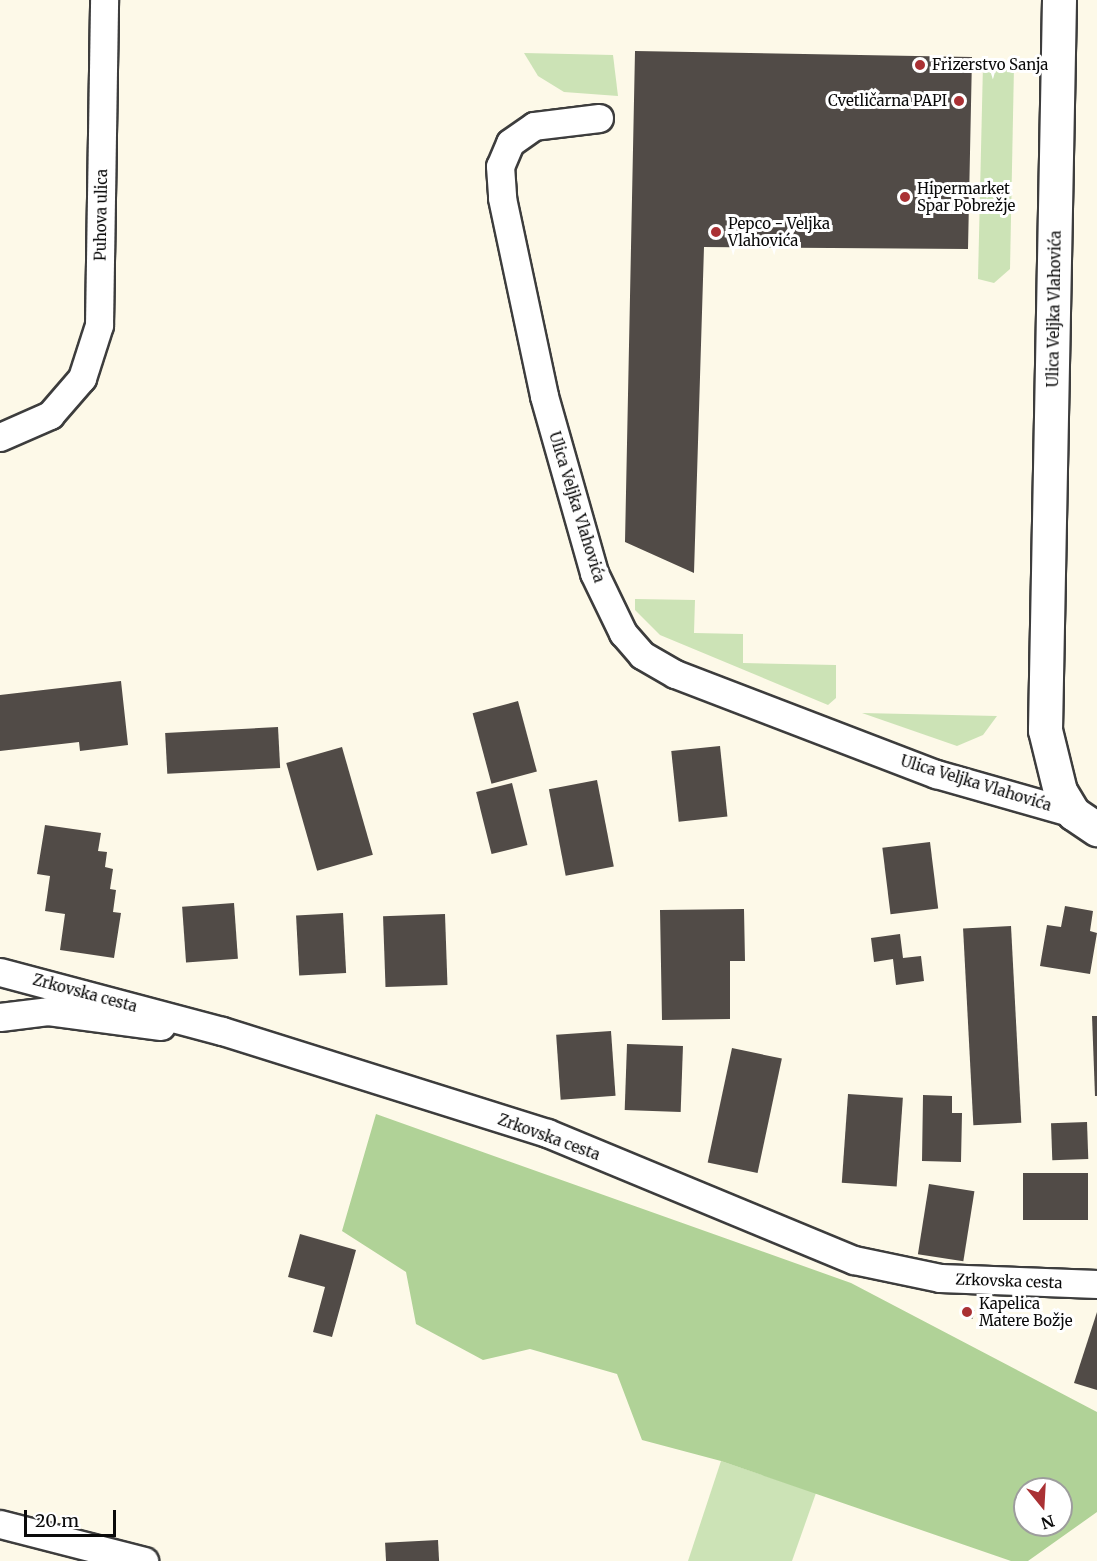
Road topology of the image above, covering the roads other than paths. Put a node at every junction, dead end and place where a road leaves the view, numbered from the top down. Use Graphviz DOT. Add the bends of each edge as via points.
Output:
graph roads {
  1 [pos="104,0"];
  2 [pos="1059,0"];
  3 [pos="599,117"];
  4 [pos="0,437"];
  5 [pos="1085,821"];
  6 [pos="0,972"];
  7 [pos="0,1017"];
  8 [pos="222,1031"];
  9 [pos="1097,1284"];
  10 [pos="0,1524"];
  11 [pos="144,1561"];
  1 -- 4 [label="street, Puhova ulica" via="99,325 82,378 50,415"];
  2 -- 5 [label="street, Ulica Veljka Vlahovića" via="1045,730 1060,791"];
  3 -- 5 [label="street, Ulica Veljka Vlahovića" via="534,126 510,143 500,166 502,198 544,396 594,573 623,633 642,655 675,674 936,774"];
  6 -- 8 [label="street, Zrkovska cesta"];
  7 -- 8 [label="street" via="48,1011"];
  8 -- 9 [label="street, Zrkovska cesta" via="547,1134 854,1260 940,1278"];
  10 -- 11 [label="street"];
}
